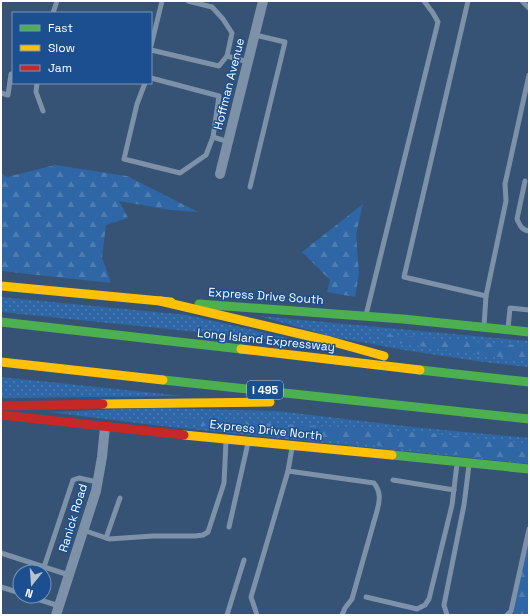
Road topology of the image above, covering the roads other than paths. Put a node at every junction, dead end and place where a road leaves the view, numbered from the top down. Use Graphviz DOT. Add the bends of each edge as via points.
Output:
graph roads {
  1 [pos="56,1"];
  2 [pos="162,1"];
  3 [pos="188,1"];
  4 [pos="263,1"];
  5 [pos="424,1"];
  6 [pos="468,1"];
  7 [pos="522,1"];
  8 [pos="529,8"];
  9 [pos="53,12"];
  10 [pos="255,35"];
  11 [pos="152,42"];
  12 [pos="152,50"];
  13 [pos="227,56"];
  14 [pos="248,62"];
  15 [pos="11,74"];
  16 [pos="529,75"];
  17 [pos="152,78"];
  18 [pos="37,84"];
  19 [pos="144,84"];
  20 [pos="1,93"];
  21 [pos="44,111"];
  22 [pos="213,137"];
  23 [pos="229,142"];
  24 [pos="220,174"];
  25 [pos="525,181"];
  26 [pos="250,187"];
  27 [pos="529,231"];
  28 [pos="1,286"];
  29 [pos="486,296"];
  30 [pos="160,301"];
  31 [pos="529,310"];
  32 [pos="366,316"];
  33 [pos="1,322"];
  34 [pos="484,327"];
  35 [pos="508,330"];
  36 [pos="529,332"];
  37 [pos="1,362"];
  38 [pos="425,370"];
  39 [pos="529,382"];
  40 [pos="1,406"];
  41 [pos="474,413"];
  42 [pos="1,415"];
  43 [pos="529,419"];
  44 [pos="105,427"];
  45 [pos="226,438"];
  46 [pos="249,440"];
  47 [pos="293,445"];
  48 [pos="457,462"];
  49 [pos="469,463"];
  50 [pos="529,469"];
  51 [pos="288,471"];
  52 [pos="393,480"];
  53 [pos="97,482"];
  54 [pos="454,490"];
  55 [pos="120,498"];
  56 [pos="229,527"];
  57 [pos="529,529"];
  58 [pos="83,530"];
  59 [pos="106,538"];
  60 [pos="1,553"];
  61 [pos="244,560"];
  62 [pos="35,564"];
  63 [pos="45,564"];
  64 [pos="52,570"];
  65 [pos="69,575"];
  66 [pos="1,587"];
  67 [pos="12,590"];
  68 [pos="366,597"];
  69 [pos="45,604"];
  70 [pos="58,610"];
  71 [pos="227,615"];
  72 [pos="257,615"];
  73 [pos="342,615"];
  74 [pos="447,615"];
  75 [pos="506,615"];
  1 -- 9 [label="lane"];
  2 -- 11 [label="lane"];
  3 -- 13 [label="lane" via="212,7 223,19 232,33"];
  4 -- 10 [label="street, Hoffman Avenue"];
  5 -- 32 [label="lane" via="438,22"];
  6 -- 29 [label="lane" via="404,276"];
  7 -- 8 [label="lane"];
  10 -- 14 [label="street, Hoffman Avenue"];
  10 -- 26 [label="lane" via="285,42"];
  12 -- 13 [label="lane" via="219,66"];
  13 -- 14 [label="lane"];
  14 -- 23 [label="street, Hoffman Avenue"];
  15 -- 20 [label="lane" via="8,95"];
  16 -- 29 [label="lane" via="505,184 506,201"];
  17 -- 22 [label="lane" via="219,96"];
  18 -- 21 [label="lane" via="36,92"];
  19 -- 22 [label="lane" via="124,159 180,173 206,155"];
  22 -- 23 [label="lane"];
  23 -- 24 [label="street, Hoffman Avenue"];
  25 -- 27 [label="lane" via="517,219 524,230"];
  28 -- 30 [label="main road, Express Drive South"];
  29 -- 34 [label="lane"];
  30 -- 32 [label="main road, Express Drive South"];
  30 -- 38 [label="main road" via="385,356"];
  31 -- 35 [label="lane" via="510,308"];
  32 -- 34 [label="main road, Express Drive South"];
  33 -- 38 [label="main road, Long Island Expressway"];
  34 -- 35 [label="main road, Express Drive South"];
  35 -- 36 [label="main road, Express Drive South"];
  37 -- 41 [label="main road, I 495"];
  38 -- 39 [label="main road, Long Island Expressway"];
  40 -- 41 [label="main road" via="275,402"];
  41 -- 43 [label="main road, I 495"];
  42 -- 44 [label="main road, Express Drive North"];
  44 -- 45 [label="main road, Express Drive North"];
  44 -- 53 [label="street, Ranick Road"];
  45 -- 46 [label="main road, Express Drive North"];
  45 -- 59 [label="lane" via="224,483 208,532 195,536"];
  46 -- 47 [label="main road, Express Drive North"];
  46 -- 56 [label="lane"];
  47 -- 48 [label="main road, Express Drive North"];
  47 -- 51 [label="lane"];
  48 -- 49 [label="main road, Express Drive North"];
  48 -- 54 [label="lane"];
  49 -- 50 [label="main road, Express Drive North"];
  49 -- 74 [label="lane" via="464,505 444,605"];
  51 -- 72 [label="lane" via="251,597"];
  51 -- 73 [label="lane" via="374,483 379,489 378,511 352,599"];
  52 -- 54 [label="lane"];
  53 -- 58 [label="street, Ranick Road"];
  53 -- 63 [label="lane" via="79,478 73,480"];
  54 -- 68 [label="lane" via="430,600 417,609"];
  55 -- 59 [label="lane"];
  57 -- 75 [label="lane" via="511,610"];
  58 -- 59 [label="lane"];
  58 -- 65 [label="street, Ranick Road"];
  60 -- 62 [label="lane"];
  61 -- 71 [label="lane"];
  64 -- 65 [label="lane"];
  65 -- 70 [label="street, Ranick Road"];
  66 -- 67 [label="lane"];
  69 -- 70 [label="lane"];
}
